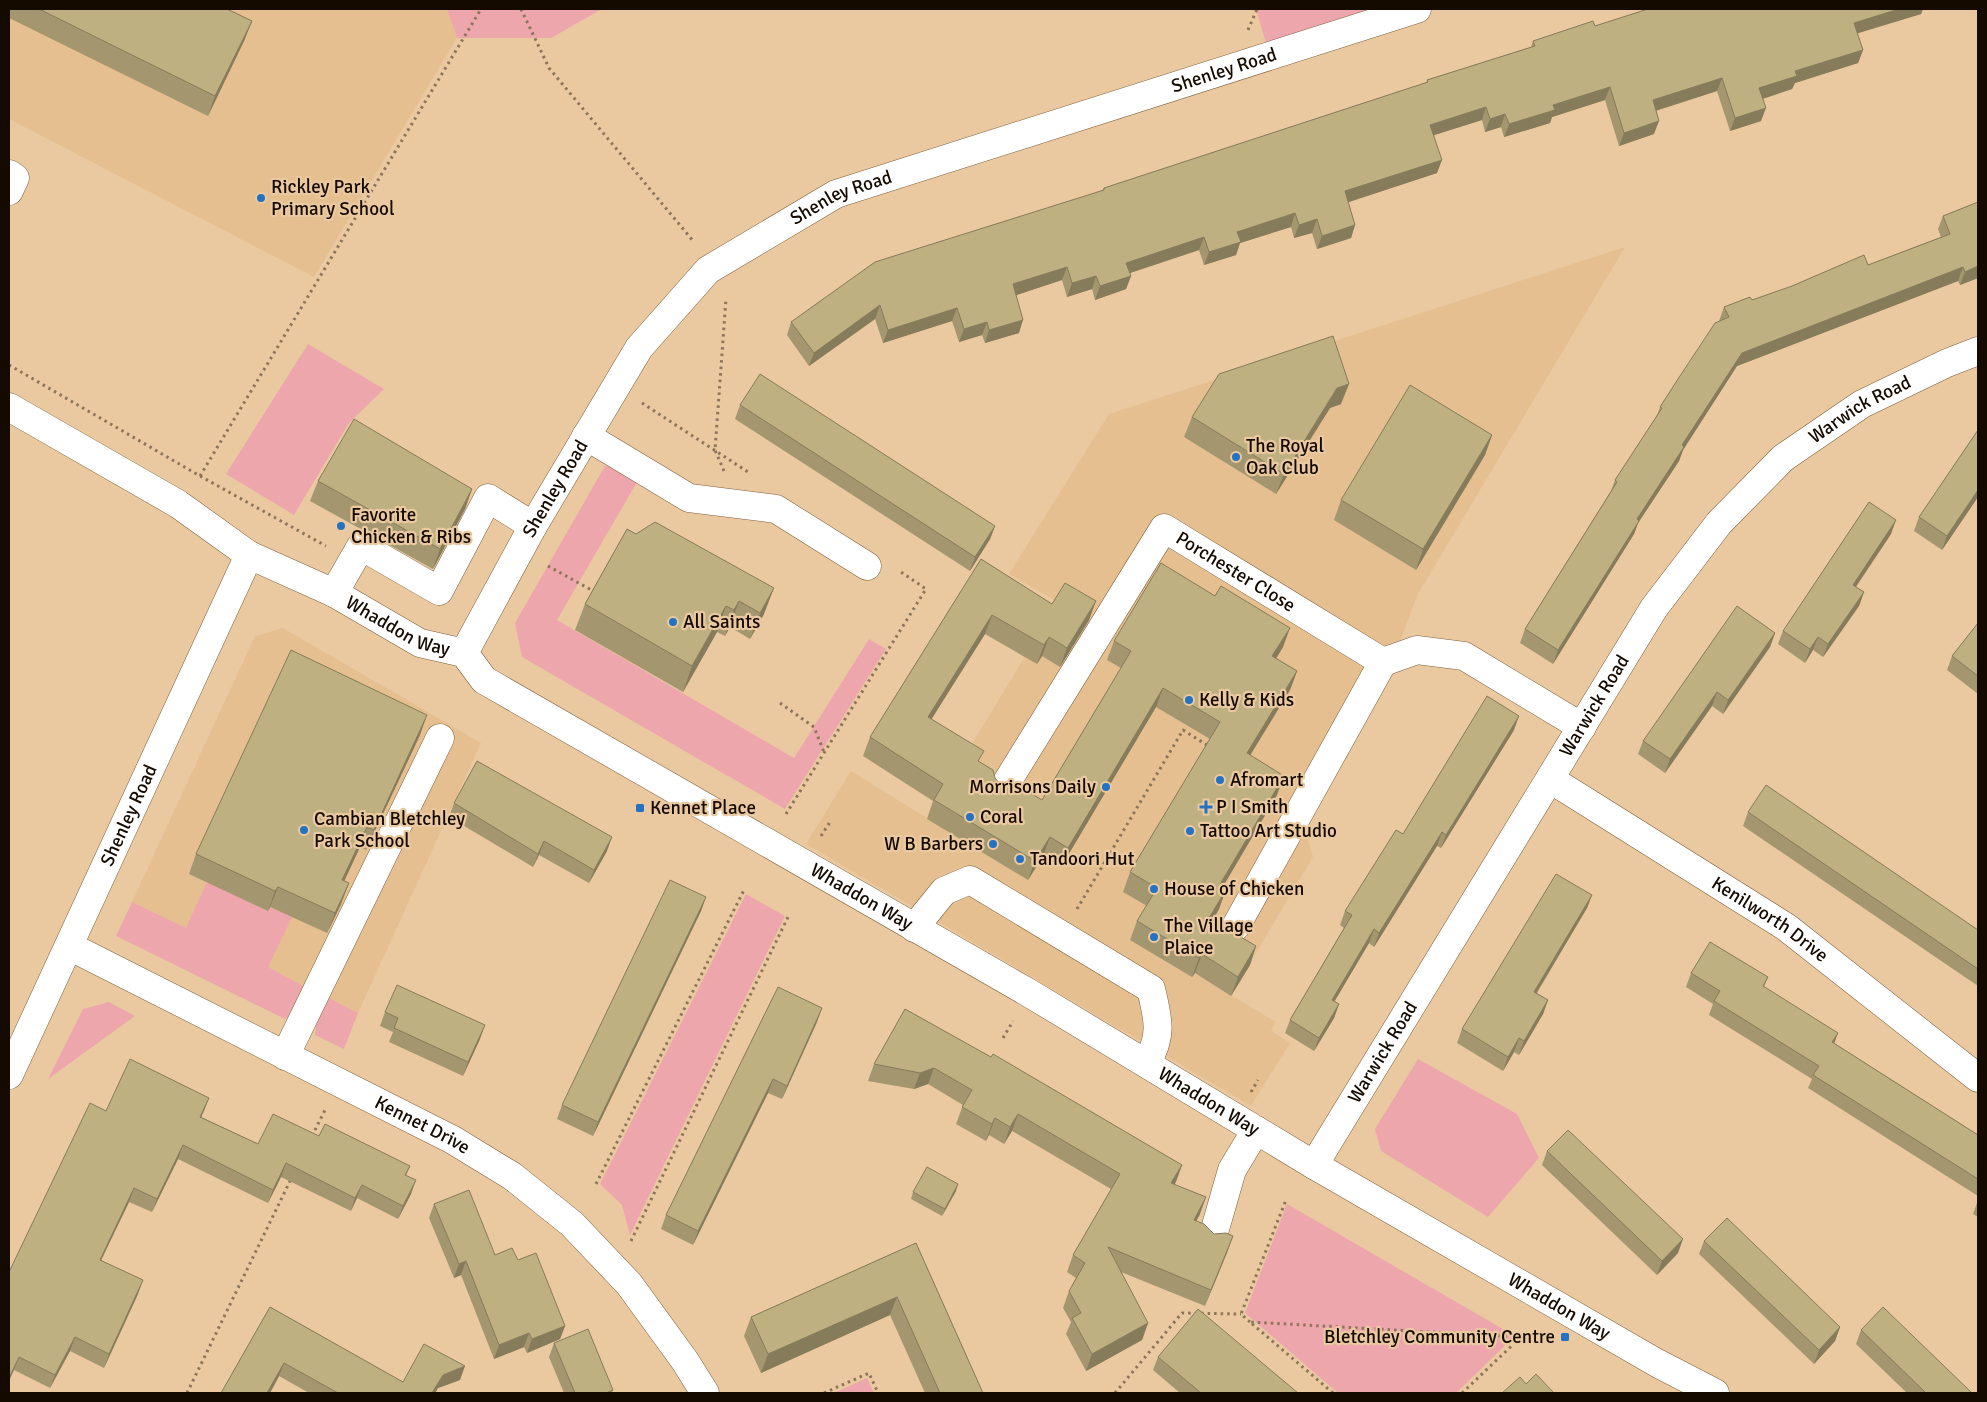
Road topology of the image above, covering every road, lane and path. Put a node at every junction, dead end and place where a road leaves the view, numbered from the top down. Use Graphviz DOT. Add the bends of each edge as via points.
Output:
graph roads {
  1 [pos="481,9"];
  2 [pos="521,9"];
  3 [pos="1417,9"];
  4 [pos="9,174"];
  5 [pos="9,191"];
  6 [pos="699,248"];
  7 [pos="726,290"];
  8 [pos="1978,351"];
  9 [pos="9,364"];
  10 [pos="639,401"];
  11 [pos="9,407"];
  12 [pos="586,436"];
  13 [pos="715,450"];
  14 [pos="200,476"];
  15 [pos="756,477"];
  16 [pos="738,504"];
  17 [pos="533,526"];
  18 [pos="249,555"];
  19 [pos="353,560"];
  20 [pos="545,565"];
  21 [pos="867,566"];
  22 [pos="894,568"];
  23 [pos="334,592"];
  24 [pos="596,593"];
  25 [pos="464,653"];
  26 [pos="1383,662"];
  27 [pos="780,703"];
  28 [pos="1582,727"];
  29 [pos="440,738"];
  30 [pos="1211,748"];
  31 [pos="824,753"];
  32 [pos="1550,779"];
  33 [pos="1002,790"];
  34 [pos="786,814"];
  35 [pos="830,822"];
  36 [pos="817,843"];
  37 [pos="744,890"];
  38 [pos="789,915"];
  39 [pos="1236,926"];
  40 [pos="914,928"];
  41 [pos="1062,934"];
  42 [pos="69,946"];
  43 [pos="286,1056"];
  44 [pos="1147,1062"];
  45 [pos="9,1075"];
  46 [pos="1978,1078"];
  47 [pos="326,1107"];
  48 [pos="1256,1130"];
  49 [pos="309,1143"];
  50 [pos="1314,1165"];
  51 [pos="296,1170"];
  52 [pos="596,1184"];
  53 [pos="1286,1200"];
  54 [pos="1213,1236"];
  55 [pos="629,1244"];
  56 [pos="1241,1314"];
  57 [pos="1250,1322"];
  58 [pos="187,1393"];
  59 [pos="705,1393"];
  60 [pos="824,1393"];
  61 [pos="878,1393"];
  62 [pos="1115,1393"];
  63 [pos="1333,1393"];
  64 [pos="1462,1393"];
  65 [pos="1715,1393"];
  1 -- 14 [label="path"];
  2 -- 6 [label="path" via="549,68"];
  3 -- 12 [label="street, Shenley Road" via="836,194 708,270 639,348"];
  4 -- 5 [label="street" via="15,178"];
  7 -- 13 [label="path"];
  8 -- 28 [label="street, Warwick Road" via="1862,404 1783,458 1719,523 1660,601"];
  9 -- 14 [label="path"];
  10 -- 13 [label="path"];
  11 -- 18 [label="street, Whaddon Way" via="178,504"];
  12 -- 16 [label="street" via="688,498"];
  12 -- 17 [label="street, Shenley Road"];
  13 -- 15 [label="path"];
  13 -- 16 [label="path"];
  14 -- 19 [label="path"];
  16 -- 21 [label="street" via="776,509"];
  17 -- 19 [label="street" via="488,498 439,591 361,546"];
  17 -- 25 [label="street, Shenley Road"];
  18 -- 23 [label="street, Whaddon Way"];
  18 -- 42 [label="street, Shenley Road"];
  19 -- 23 [label="street"];
  20 -- 24 [label="path"];
  22 -- 31 [label="path" via="926,589"];
  23 -- 25 [label="street, Whaddon Way" via="420,643"];
  25 -- 40 [label="street, Whaddon Way" via="484,680"];
  26 -- 28 [label="street" via="1417,650 1464,656"];
  26 -- 33 [label="street, Porchester Close" via="1164,528"];
  26 -- 39 [label="street"];
  27 -- 31 [label="path" via="814,727"];
  28 -- 32 [label="street, Warwick Road"];
  29 -- 43 [label="street"];
  30 -- 41 [label="path" via="1183,730"];
  31 -- 34 [label="path"];
  32 -- 46 [label="street, Kenilworth Drive" via="1786,928"];
  32 -- 50 [label="street, Warwick Road"];
  35 -- 36 [label="path"];
  37 -- 52 [label="path"];
  38 -- 55 [label="path"];
  40 -- 41 [label="street" via="944,890 970,880"];
  40 -- 44 [label="street, Whaddon Way"];
  41 -- 44 [label="street" via="1151,989 1158,1022 1156,1046"];
  42 -- 43 [label="street, Kennet Drive"];
  42 -- 45 [label="street, Shenley Road"];
  43 -- 59 [label="street, Kennet Drive" via="452,1140 512,1176 572,1224 629,1284"];
  44 -- 48 [label="street, Whaddon Way"];
  47 -- 49 [label="path"];
  48 -- 50 [label="street, Whaddon Way"];
  48 -- 54 [label="street" via="1232,1170"];
  50 -- 65 [label="street, Whaddon Way" via="1657,1364"];
  51 -- 58 [label="path"];
  53 -- 56 [label="path"];
  56 -- 57 [label="path"];
  56 -- 62 [label="path" via="1182,1313"];
  57 -- 63 [label="path"];
  57 -- 64 [label="path" via="1522,1337"];
  60 -- 61 [label="path" via="869,1373"];
}
